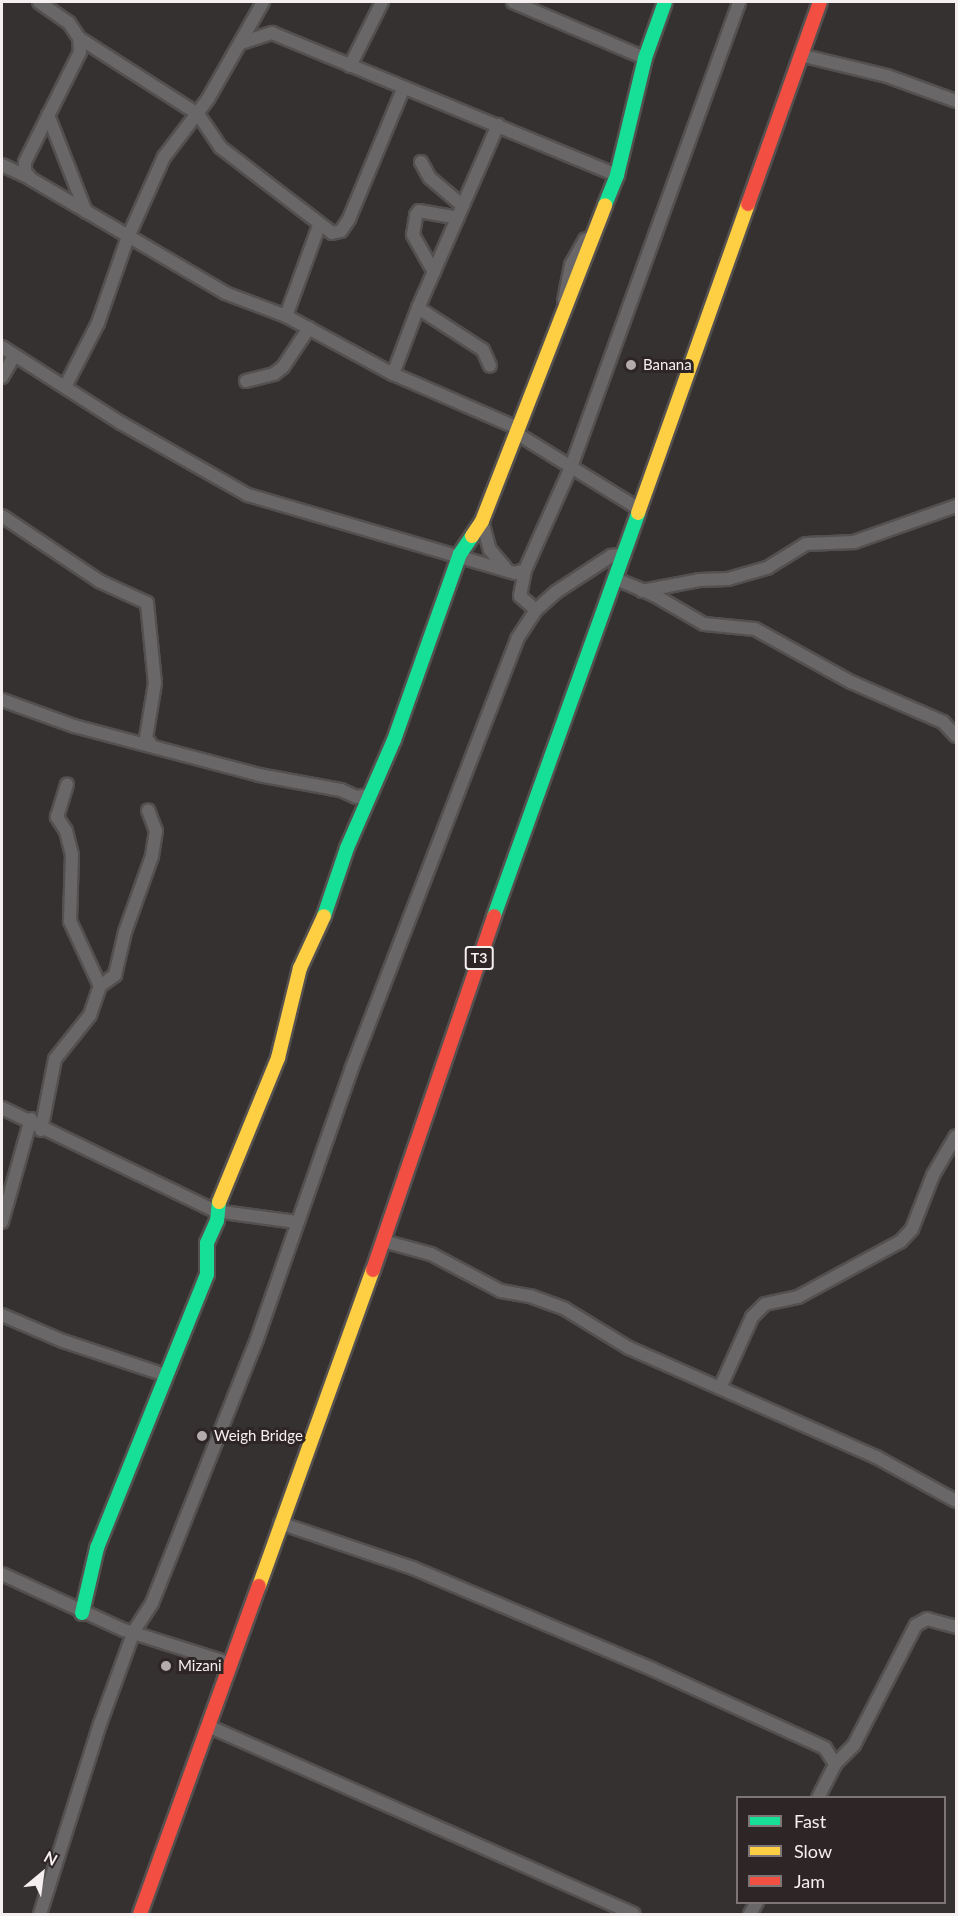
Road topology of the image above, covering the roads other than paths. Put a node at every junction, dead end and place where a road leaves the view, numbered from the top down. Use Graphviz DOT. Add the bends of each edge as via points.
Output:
graph roads {
  1 [pos="382,2"];
  2 [pos="513,2"];
  3 [pos="665,2"];
  4 [pos="739,2"];
  5 [pos="820,2"];
  6 [pos="44,3"];
  7 [pos="260,5"];
  8 [pos="272,33"];
  9 [pos="79,38"];
  10 [pos="240,44"];
  11 [pos="800,55"];
  12 [pos="645,58"];
  13 [pos="350,66"];
  14 [pos="403,88"];
  15 [pos="957,101"];
  16 [pos="198,114"];
  17 [pos="48,115"];
  18 [pos="498,125"];
  19 [pos="421,162"];
  20 [pos="2,165"];
  21 [pos="617,175"];
  22 [pos="32,179"];
  23 [pos="463,206"];
  24 [pos="87,213"];
  25 [pos="458,218"];
  26 [pos="319,226"];
  27 [pos="128,237"];
  28 [pos="434,272"];
  29 [pos="418,308"];
  30 [pos="286,316"];
  31 [pos="309,328"];
  32 [pos="2,347"];
  33 [pos="14,356"];
  34 [pos="490,366"];
  35 [pos="393,374"];
  36 [pos="2,377"];
  37 [pos="246,381"];
  38 [pos="65,387"];
  39 [pos="517,431"];
  40 [pos="571,467"];
  41 [pos="957,506"];
  42 [pos="639,509"];
  43 [pos="2,516"];
  44 [pos="482,520"];
  45 [pos="460,554"];
  46 [pos="625,554"];
  47 [pos="506,568"];
  48 [pos="525,570"];
  49 [pos="616,579"];
  50 [pos="642,591"];
  51 [pos="536,610"];
  52 [pos="2,700"];
  53 [pos="954,731"];
  54 [pos="150,743"];
  55 [pos="68,785"];
  56 [pos="368,795"];
  57 [pos="352,796"];
  58 [pos="148,810"];
  59 [pos="360,818"];
  60 [pos="100,986"];
  61 [pos="2,1108"];
  62 [pos="32,1119"];
  63 [pos="41,1130"];
  64 [pos="957,1136"];
  65 [pos="215,1211"];
  66 [pos="2,1222"];
  67 [pos="296,1222"];
  68 [pos="383,1240"];
  69 [pos="2,1315"];
  70 [pos="165,1375"];
  71 [pos="720,1388"];
  72 [pos="957,1501"];
  73 [pos="280,1523"];
  74 [pos="2,1574"];
  75 [pos="82,1613"];
  76 [pos="957,1627"];
  77 [pos="134,1631"];
  78 [pos="232,1664"];
  79 [pos="210,1727"];
  80 [pos="835,1764"];
  81 [pos="819,1796"];
  82 [pos="40,1914"];
  83 [pos="140,1914"];
  84 [pos="634,1914"];
  1 -- 13 [label="street"];
  2 -- 12 [label="street"];
  3 -- 12 [label="main road"];
  4 -- 40 [label="street"];
  5 -- 11 [label="main road, T3"];
  6 -- 9 [label="street" via="69,23"];
  7 -- 8 [label="street"];
  7 -- 10 [label="street"];
  8 -- 10 [label="street"];
  8 -- 13 [label="street"];
  9 -- 16 [label="street"];
  9 -- 17 [label="street" via="78,60"];
  10 -- 16 [label="street"];
  11 -- 15 [label="street" via="887,76"];
  11 -- 42 [label="main road, T3"];
  12 -- 21 [label="main road"];
  13 -- 14 [label="street"];
  14 -- 18 [label="street"];
  14 -- 26 [label="street" via="349,219 334,234"];
  16 -- 26 [label="street" via="220,147"];
  16 -- 27 [label="street" via="164,157"];
  17 -- 22 [label="street" via="25,162 25,171"];
  17 -- 24 [label="street"];
  18 -- 21 [label="street"];
  18 -- 23 [label="street"];
  19 -- 23 [label="street" via="430,178"];
  20 -- 22 [label="street"];
  21 -- 39 [label="main road"];
  22 -- 24 [label="street"];
  23 -- 25 [label="street"];
  24 -- 27 [label="street"];
  25 -- 28 [label="street"];
  25 -- 28 [label="street" via="419,211 416,214 413,235"];
  26 -- 30 [label="street"];
  27 -- 30 [label="street" via="225,293"];
  27 -- 38 [label="street" via="98,323"];
  28 -- 29 [label="street"];
  29 -- 34 [label="street" via="483,350"];
  29 -- 35 [label="street"];
  30 -- 31 [label="street"];
  31 -- 35 [label="street"];
  31 -- 37 [label="street" via="284,367 274,374"];
  32 -- 33 [label="street"];
  33 -- 36 [label="street"];
  33 -- 38 [label="street"];
  35 -- 39 [label="street"];
  38 -- 45 [label="street" via="248,495 305,514"];
  39 -- 40 [label="street"];
  39 -- 44 [label="main road"];
  40 -- 42 [label="street"];
  40 -- 48 [label="street"];
  41 -- 50 [label="street" via="854,542 806,544 767,568 728,579 688,581"];
  42 -- 46 [label="main road, T3"];
  43 -- 54 [label="street" via="99,581 147,603 155,683 146,738"];
  44 -- 45 [label="main road"];
  44 -- 47 [label="street" via="490,550"];
  45 -- 47 [label="street"];
  45 -- 56 [label="main road" via="394,740"];
  46 -- 49 [label="main road, T3"];
  46 -- 51 [label="street" via="612,556 583,572"];
  47 -- 48 [label="street" via="514,573"];
  48 -- 51 [label="street" via="520,596"];
  49 -- 50 [label="street"];
  49 -- 68 [label="main road, T3" via="478,961"];
  50 -- 53 [label="street" via="704,624 755,629 851,682"];
  51 -- 67 [label="street" via="517,639 449,808"];
  52 -- 54 [label="street" via="74,726"];
  54 -- 57 [label="street"];
  55 -- 60 [label="street" via="57,817 66,831 72,855 70,921"];
  56 -- 57 [label="street"];
  56 -- 59 [label="main road"];
  57 -- 59 [label="street"];
  58 -- 60 [label="street" via="156,831 152,856 125,932 115,975"];
  59 -- 65 [label="main road" via="335,892 298,974 278,1058"];
  60 -- 63 [label="street" via="90,1015 55,1059"];
  61 -- 62 [label="street"];
  62 -- 63 [label="street"];
  62 -- 66 [label="street"];
  63 -- 65 [label="street"];
  64 -- 71 [label="street" via="933,1175 912,1229 901,1241 798,1297 765,1304 753,1317"];
  65 -- 67 [label="street"];
  65 -- 70 [label="main road" via="217,1221 207,1243 207,1274"];
  67 -- 77 [label="street" via="257,1340 152,1603"];
  68 -- 71 [label="street" via="431,1254 501,1291 565,1309 629,1348"];
  68 -- 73 [label="main road, T3"];
  69 -- 70 [label="street" via="52,1337"];
  70 -- 75 [label="main road" via="144,1438 97,1548"];
  71 -- 72 [label="street" via="876,1457"];
  73 -- 78 [label="main road, T3"];
  73 -- 80 [label="street" via="404,1565 652,1669 825,1748"];
  74 -- 75 [label="street"];
  75 -- 77 [label="street"];
  76 -- 80 [label="street" via="927,1619 916,1625 854,1745"];
  77 -- 78 [label="street"];
  77 -- 82 [label="street"];
  78 -- 79 [label="main road, T3"];
  79 -- 83 [label="main road, T3"];
  79 -- 84 [label="street"];
  80 -- 81 [label="street"];
}
